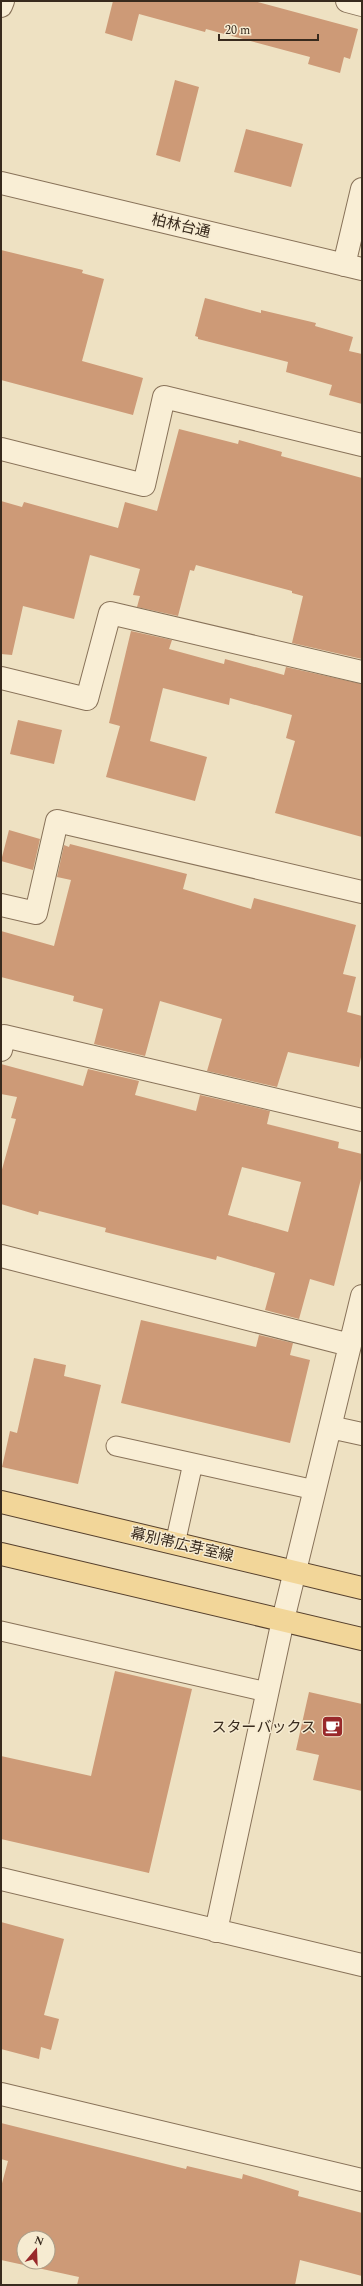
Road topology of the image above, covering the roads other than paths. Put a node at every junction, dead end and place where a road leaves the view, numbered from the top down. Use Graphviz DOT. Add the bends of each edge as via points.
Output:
graph roads {
  1 [pos="3,1"];
  2 [pos="347,1"];
  3 [pos="362,5"];
  4 [pos="1,6"];
  5 [pos="1,183"];
  6 [pos="362,190"];
  7 [pos="353,267"];
  8 [pos="362,445"];
  9 [pos="1,449"];
  10 [pos="362,672"];
  11 [pos="1,678"];
  12 [pos="362,892"];
  13 [pos="1,904"];
  14 [pos="1,1050"];
  15 [pos="362,1120"];
  16 [pos="1,1256"];
  17 [pos="362,1296"];
  18 [pos="350,1345"];
  19 [pos="330,1426"];
  20 [pos="362,1434"];
  21 [pos="116,1446"];
  22 [pos="193,1463"];
  23 [pos="315,1490"];
  24 [pos="1,1502"];
  25 [pos="175,1544"];
  26 [pos="1,1554"];
  27 [pos="295,1572"];
  28 [pos="362,1588"];
  29 [pos="283,1620"];
  30 [pos="1,1631"];
  31 [pos="362,1639"];
  32 [pos="267,1692"];
  33 [pos="1,1879"];
  34 [pos="216,1930"];
  35 [pos="362,1965"];
  36 [pos="1,2094"];
  37 [pos="362,2180"];
  1 -- 4 [label="street"];
  2 -- 3 [label="street"];
  5 -- 7 [label="street, 柏林台通"];
  6 -- 7 [label="street"];
  8 -- 9 [label="street" via="164,397 144,485"];
  10 -- 11 [label="street" via="110,613 88,700"];
  12 -- 13 [label="street" via="57,821 36,913"];
  14 -- 15 [label="street" via="4,1036"];
  16 -- 18 [label="street"];
  17 -- 18 [label="street"];
  18 -- 19 [label="street"];
  19 -- 20 [label="street"];
  19 -- 23 [label="street"];
  21 -- 22 [label="lane"];
  22 -- 23 [label="lane"];
  22 -- 25 [label="lane"];
  23 -- 27 [label="street"];
  24 -- 25 [label="main road, 幕別帯広芽室線"];
  25 -- 27 [label="main road, 幕別帯広芽室線"];
  26 -- 29 [label="main road"];
  27 -- 28 [label="main road, 幕別帯広芽室線"];
  27 -- 29 [label="street"];
  29 -- 31 [label="main road"];
  29 -- 32 [label="street"];
  30 -- 32 [label="lane"];
  32 -- 34 [label="street"];
  33 -- 34 [label="street"];
  34 -- 35 [label="street"];
  36 -- 37 [label="street"];
}
